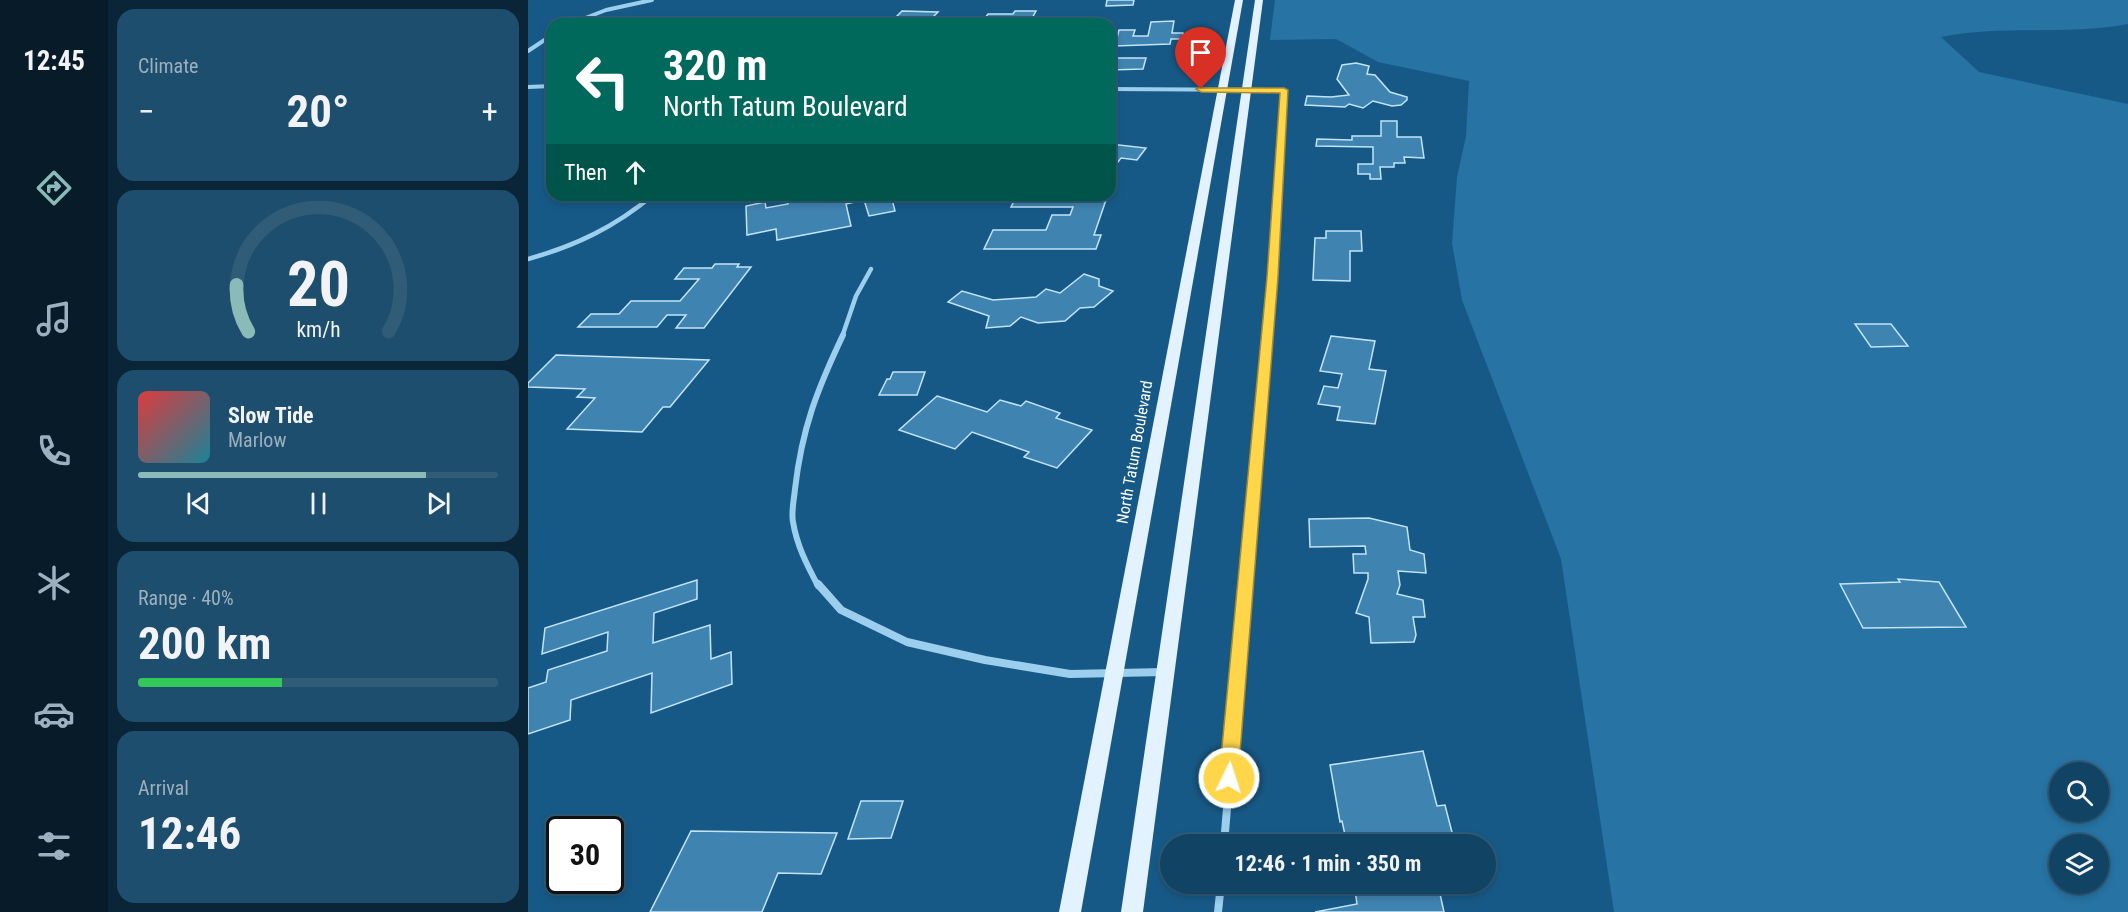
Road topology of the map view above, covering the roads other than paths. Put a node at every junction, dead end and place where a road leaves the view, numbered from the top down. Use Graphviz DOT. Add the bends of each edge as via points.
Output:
graph roads {
  1 [pos="652,0"];
  2 [pos="1239,0"];
  3 [pos="1259,0"];
  4 [pos="585,18"];
  5 [pos="546,39"];
  6 [pos="528,51"];
  7 [pos="528,87"];
  8 [pos="546,87"];
  9 [pos="1116,89"];
  10 [pos="1235,90"];
  11 [pos="645,201"];
  12 [pos="528,259"];
  13 [pos="871,269"];
  14 [pos="1166,672"];
  15 [pos="1114,673"];
  16 [pos="1225,834"];
  17 [pos="1220,894"];
  18 [pos="1070,912"];
  19 [pos="1132,912"];
  20 [pos="1218,912"];
  1 -- 4 [label="street"];
  2 -- 10 [label="main road, North Tatum Boulevard"];
  3 -- 10 [label="main road, North Tatum Boulevard"];
  5 -- 6 [label="street"];
  7 -- 8 [label="street"];
  9 -- 10 [label="street"];
  10 -- 14 [label="main road, North Tatum Boulevard"];
  10 -- 15 [label="main road, North Tatum Boulevard"];
  10 -- 16 [label="street" via="1284,90 1273,277"];
  11 -- 12 [label="street" via="606,231"];
  13 -- 15 [label="street" via="818,388 798,465 792,519 801,555 819,587 841,610 907,642 1031,669 1070,674"];
  14 -- 15 [label="street"];
  14 -- 19 [label="main road, North Tatum Boulevard"];
  15 -- 18 [label="main road, North Tatum Boulevard"];
  17 -- 20 [label="street"];
}
